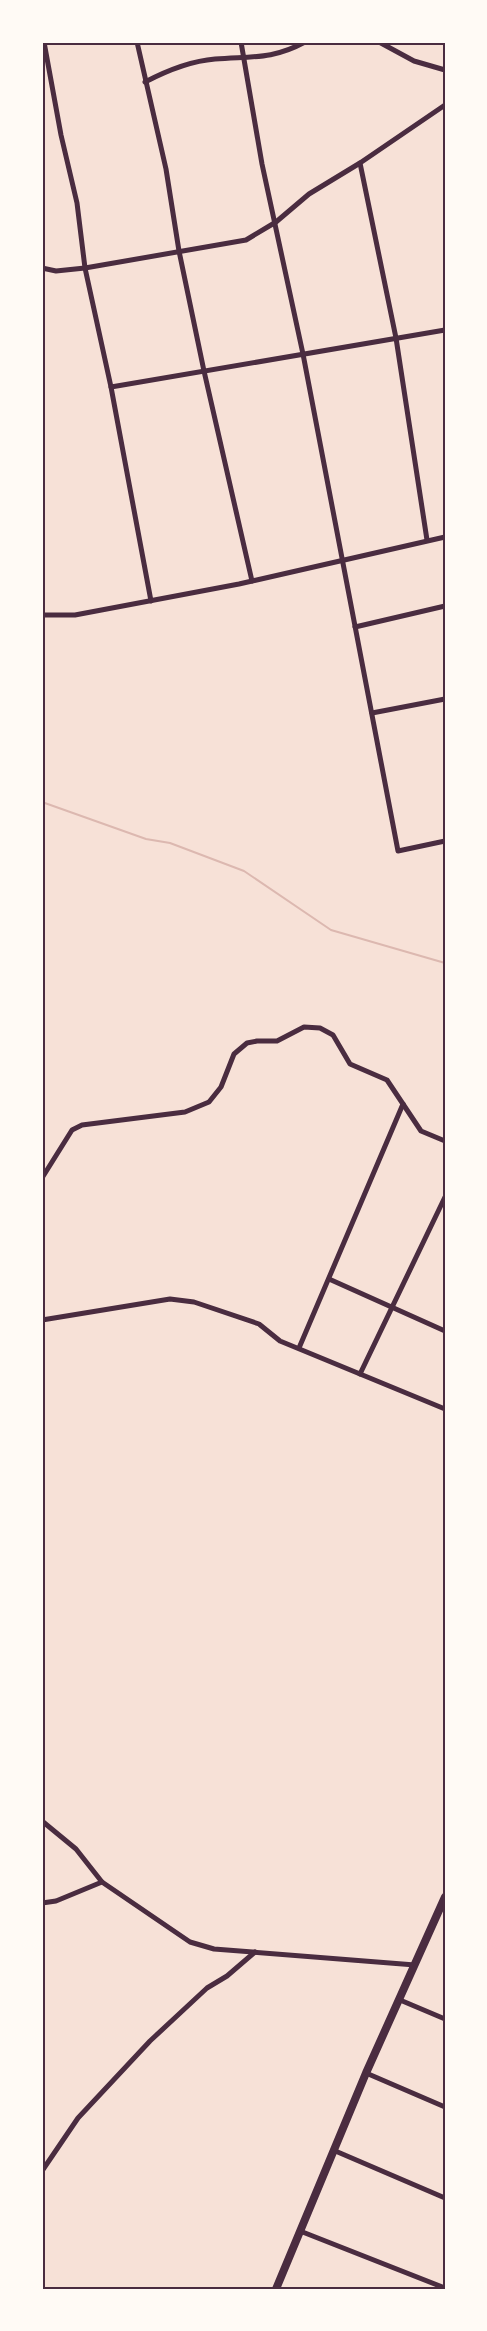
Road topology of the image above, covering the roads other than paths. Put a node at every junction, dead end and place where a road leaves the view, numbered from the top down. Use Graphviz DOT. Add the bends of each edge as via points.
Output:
graph roads {
  1 [pos="44,42"];
  2 [pos="137,42"];
  3 [pos="241,42"];
  4 [pos="305,42"];
  5 [pos="379,42"];
  6 [pos="244,58"];
  7 [pos="445,70"];
  8 [pos="146,82"];
  9 [pos="445,105"];
  10 [pos="360,163"];
  11 [pos="276,222"];
  12 [pos="179,251"];
  13 [pos="42,268"];
  14 [pos="85,268"];
  15 [pos="445,330"];
  16 [pos="396,338"];
  17 [pos="303,354"];
  18 [pos="204,371"];
  19 [pos="111,387"];
  20 [pos="445,537"];
  21 [pos="427,540"];
  22 [pos="343,560"];
  23 [pos="252,581"];
  24 [pos="151,601"];
  25 [pos="445,606"];
  26 [pos="42,615"];
  27 [pos="355,627"];
  28 [pos="445,699"];
  29 [pos="372,714"];
  30 [pos="445,841"];
  31 [pos="403,1104"];
  32 [pos="445,1141"];
  33 [pos="42,1178"];
  34 [pos="445,1197"];
  35 [pos="329,1279"];
  36 [pos="391,1307"];
  37 [pos="42,1320"];
  38 [pos="445,1331"];
  39 [pos="299,1348"];
  40 [pos="360,1374"];
  41 [pos="445,1400"];
  42 [pos="443,1408"];
  43 [pos="42,1821"];
  44 [pos="102,1882"];
  45 [pos="445,1897"];
  46 [pos="42,1903"];
  47 [pos="255,1952"];
  48 [pos="415,1965"];
  49 [pos="400,2000"];
  50 [pos="445,2019"];
  51 [pos="366,2073"];
  52 [pos="445,2107"];
  53 [pos="333,2150"];
  54 [pos="42,2171"];
  55 [pos="445,2198"];
  56 [pos="300,2231"];
  57 [pos="278,2288"];
  58 [pos="445,2288"];
  1 -- 14 [label="street" via="77,203"];
  2 -- 8 [label="street"];
  3 -- 6 [label="street"];
  4 -- 6 [label="street" via="281,54"];
  5 -- 7 [label="street" via="414,61"];
  6 -- 8 [label="street" via="185,64"];
  6 -- 11 [label="street"];
  8 -- 12 [label="street"];
  9 -- 10 [label="street"];
  10 -- 11 [label="street" via="309,194"];
  10 -- 16 [label="street"];
  11 -- 12 [label="street" via="246,240"];
  11 -- 17 [label="street"];
  12 -- 14 [label="street"];
  12 -- 18 [label="street"];
  13 -- 14 [label="street"];
  14 -- 19 [label="street"];
  15 -- 16 [label="street"];
  16 -- 17 [label="street"];
  16 -- 21 [label="street"];
  17 -- 18 [label="street"];
  17 -- 22 [label="street"];
  18 -- 19 [label="street"];
  18 -- 23 [label="street"];
  19 -- 24 [label="street"];
  20 -- 21 [label="street"];
  21 -- 22 [label="street"];
  22 -- 23 [label="street"];
  22 -- 27 [label="street"];
  23 -- 24 [label="street"];
  24 -- 26 [label="street" via="75,615"];
  25 -- 27 [label="street"];
  27 -- 29 [label="street"];
  28 -- 29 [label="street"];
  29 -- 30 [label="street" via="398,851"];
  31 -- 32 [label="street" via="421,1131"];
  31 -- 33 [label="street" via="387,1080 350,1064 333,1035 320,1028 304,1027 277,1041 248,1043 234,1054 221,1087 209,1102 185,1112 82,1125 72,1130"];
  31 -- 35 [label="street"];
  34 -- 36 [label="street"];
  35 -- 36 [label="street"];
  35 -- 39 [label="street"];
  36 -- 38 [label="street"];
  36 -- 40 [label="street"];
  37 -- 39 [label="street" via="170,1299 194,1302 259,1324 280,1341"];
  39 -- 40 [label="street"];
  40 -- 42 [label="street"];
  41 -- 42 [label="street"];
  43 -- 44 [label="street" via="76,1850"];
  44 -- 46 [label="street"];
  44 -- 47 [label="street" via="190,1942 214,1949"];
  45 -- 48 [label="main road"];
  47 -- 48 [label="street"];
  47 -- 54 [label="street" via="207,1988 150,2041 78,2118"];
  48 -- 49 [label="main road"];
  49 -- 50 [label="street"];
  49 -- 51 [label="main road"];
  51 -- 52 [label="street"];
  51 -- 53 [label="main road"];
  53 -- 55 [label="street"];
  53 -- 56 [label="main road"];
  56 -- 57 [label="main road"];
  56 -- 58 [label="street"];
}
